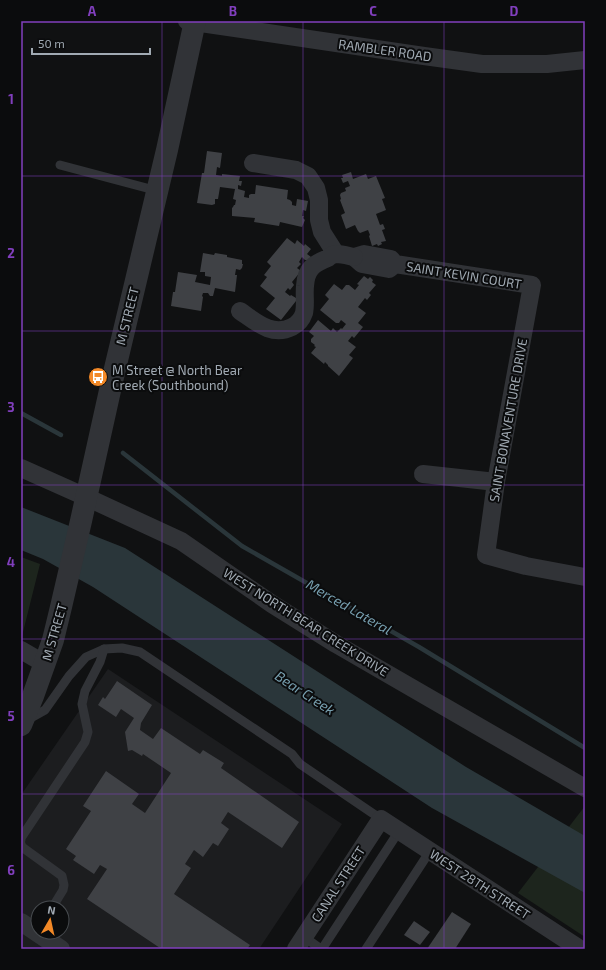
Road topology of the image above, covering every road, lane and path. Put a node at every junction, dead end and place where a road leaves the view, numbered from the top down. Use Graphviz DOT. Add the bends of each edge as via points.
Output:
graph roads {
  1 [pos="192,21"];
  2 [pos="585,60"];
  3 [pos="253,163"];
  4 [pos="60,165"];
  5 [pos="158,191"];
  6 [pos="336,254"];
  7 [pos="532,285"];
  8 [pos="240,311"];
  9 [pos="21,468"];
  10 [pos="423,474"];
  11 [pos="496,482"];
  12 [pos="86,497"];
  13 [pos="585,577"];
  14 [pos="104,649"];
  15 [pos="21,650"];
  16 [pos="44,664"];
  17 [pos="22,724"];
  18 [pos="585,788"];
  19 [pos="381,819"];
  20 [pos="399,831"];
  21 [pos="21,840"];
  22 [pos="21,844"];
  23 [pos="430,851"];
  24 [pos="57,900"];
  25 [pos="21,922"];
  26 [pos="30,927"];
  27 [pos="49,940"];
  28 [pos="300,943"];
  29 [pos="61,949"];
  30 [pos="322,949"];
  31 [pos="366,949"];
  32 [pos="580,949"];
  1 -- 2 [label="street, RAMBLER ROAD" via="482,64 547,64"];
  1 -- 5 [label="street, M STREET"];
  3 -- 6 [label="street" via="296,170 308,176 316,188 319,200 322,232"];
  4 -- 5 [label="lane"];
  5 -- 12 [label="street, M STREET"];
  6 -- 7 [label="street, SAINT KEVIN COURT" via="354,257 370,254 391,259 395,264"];
  6 -- 8 [label="street" via="311,267 304,288 304,312 296,326 286,330 270,329"];
  7 -- 11 [label="street, SAINT BONAVENTURE DRIVE"];
  9 -- 12 [label="street, WEST NORTH BEAR CREEK DRIVE"];
  10 -- 11 [label="street"];
  11 -- 13 [label="street, SAINT BONAVENTURE DRIVE" via="486,555 526,566"];
  12 -- 16 [label="street, M STREET" via="53,640"];
  12 -- 18 [label="street, WEST NORTH BEAR CREEK DRIVE" via="181,541 272,604 336,644"];
  14 -- 17 [label="lane" via="86,657 45,710"];
  14 -- 19 [label="lane" via="122,648 140,652 292,754 300,764"];
  14 -- 21 [label="lane" via="85,691 82,704 88,732 85,742"];
  15 -- 16 [label="street"];
  16 -- 17 [label="street, M STREET"];
  19 -- 20 [label="street, WEST 28TH STREET"];
  19 -- 28 [label="street, CANAL STREET"];
  20 -- 23 [label="street, WEST 28TH STREET"];
  20 -- 30 [label="lane"];
  22 -- 24 [label="lane" via="62,876 63,890"];
  23 -- 31 [label="lane"];
  23 -- 32 [label="street, WEST 28TH STREET"];
  25 -- 26 [label="street"];
  27 -- 29 [label="street"];
  28 -- 30 [label="lane"];
}
